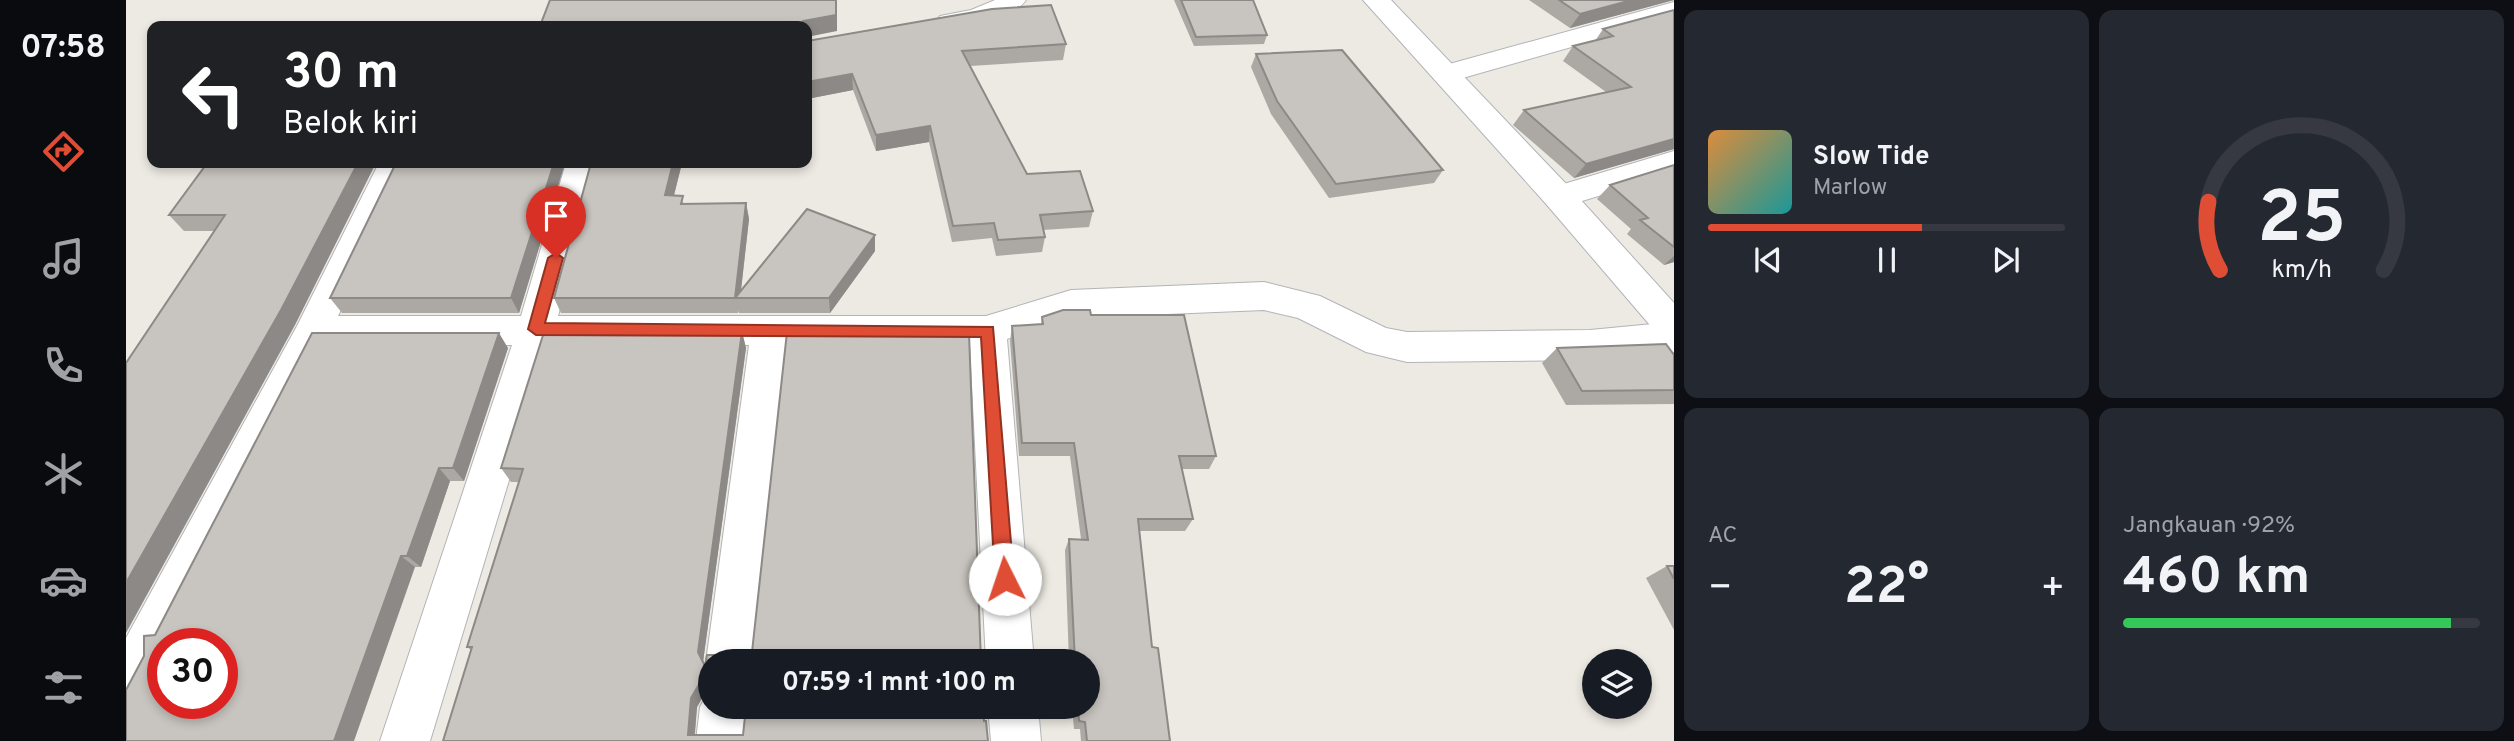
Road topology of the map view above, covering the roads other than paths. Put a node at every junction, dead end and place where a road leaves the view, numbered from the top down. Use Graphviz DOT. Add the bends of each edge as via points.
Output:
graph roads {
  1 [pos="1013,0"];
  2 [pos="1376,0"];
  3 [pos="1626,0"];
  4 [pos="1663,13"];
  5 [pos="925,26"];
  6 [pos="1445,74"];
  7 [pos="1674,162"];
  8 [pos="393,168"];
  9 [pos="581,168"];
  10 [pos="1559,197"];
  11 [pos="1674,328"];
  12 [pos="536,329"];
  13 [pos="313,330"];
  14 [pos="770,330"];
  15 [pos="988,331"];
  16 [pos="1674,337"];
  17 [pos="732,649"];
  18 [pos="1009,649"];
  19 [pos="126,687"];
  20 [pos="724,719"];
  21 [pos="1014,719"];
  22 [pos="405,741"];
  23 [pos="721,741"];
  24 [pos="1016,741"];
  1 -- 5 [label="street" via="978,18"];
  2 -- 6 [label="street"];
  3 -- 4 [label="street"];
  4 -- 6 [label="street"];
  6 -- 10 [label="street"];
  7 -- 10 [label="street"];
  8 -- 13 [label="street"];
  9 -- 12 [label="street"];
  10 -- 11 [label="street"];
  12 -- 13 [label="street"];
  12 -- 14 [label="street"];
  12 -- 22 [label="street"];
  13 -- 19 [label="street"];
  14 -- 15 [label="street"];
  14 -- 17 [label="street"];
  15 -- 16 [label="street" via="1071,304 1264,296 1307,306 1379,342 1407,347 1590,345"];
  15 -- 18 [label="street"];
  20 -- 23 [label="street"];
  21 -- 24 [label="street"];
}
